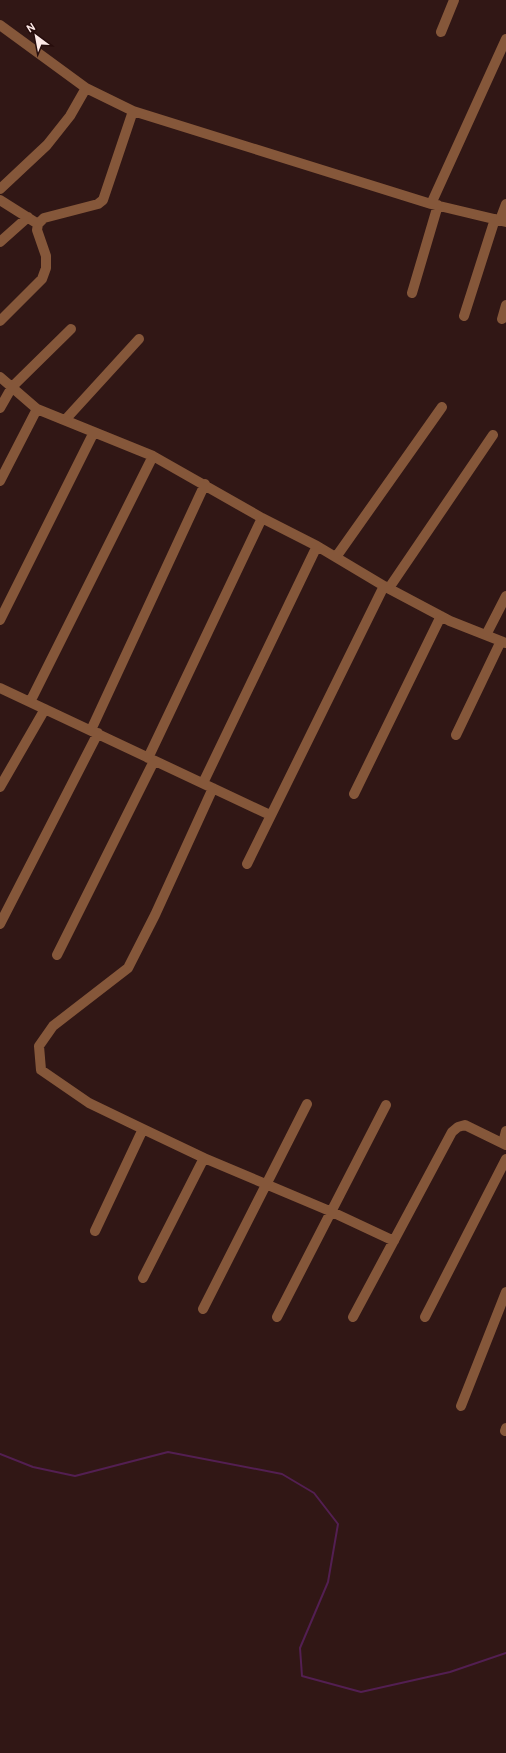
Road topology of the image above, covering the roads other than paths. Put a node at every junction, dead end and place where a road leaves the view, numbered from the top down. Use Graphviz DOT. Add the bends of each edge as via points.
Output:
graph roads {
  1 [pos="454,0"];
  2 [pos="0,25"];
  3 [pos="441,32"];
  4 [pos="506,39"];
  5 [pos="86,88"];
  6 [pos="133,111"];
  7 [pos="0,189"];
  8 [pos="0,200"];
  9 [pos="506,204"];
  10 [pos="435,205"];
  11 [pos="28,217"];
  12 [pos="500,220"];
  13 [pos="38,224"];
  14 [pos="0,242"];
  15 [pos="412,293"];
  16 [pos="506,305"];
  17 [pos="464,316"];
  18 [pos="502,319"];
  19 [pos="0,321"];
  20 [pos="71,328"];
  21 [pos="139,339"];
  22 [pos="0,377"];
  23 [pos="12,387"];
  24 [pos="442,407"];
  25 [pos="0,408"];
  26 [pos="37,409"];
  27 [pos="66,420"];
  28 [pos="94,432"];
  29 [pos="493,435"];
  30 [pos="153,456"];
  31 [pos="0,481"];
  32 [pos="205,484"];
  33 [pos="262,518"];
  34 [pos="317,546"];
  35 [pos="336,557"];
  36 [pos="387,587"];
  37 [pos="506,596"];
  38 [pos="441,616"];
  39 [pos="0,620"];
  40 [pos="486,634"];
  41 [pos="503,642"];
  42 [pos="0,688"];
  43 [pos="30,702"];
  44 [pos="46,709"];
  45 [pos="94,731"];
  46 [pos="456,735"];
  47 [pos="151,759"];
  48 [pos="208,786"];
  49 [pos="0,787"];
  50 [pos="354,794"];
  51 [pos="270,815"];
  52 [pos="247,864"];
  53 [pos="0,924"];
  54 [pos="57,955"];
  55 [pos="306,1104"];
  56 [pos="386,1106"];
  57 [pos="143,1129"];
  58 [pos="506,1131"];
  59 [pos="504,1144"];
  60 [pos="204,1158"];
  61 [pos="506,1158"];
  62 [pos="267,1184"];
  63 [pos="332,1212"];
  64 [pos="95,1231"];
  65 [pos="394,1241"];
  66 [pos="143,1278"];
  67 [pos="506,1292"];
  68 [pos="203,1309"];
  69 [pos="277,1317"];
  70 [pos="353,1317"];
  71 [pos="425,1317"];
  72 [pos="461,1406"];
  1 -- 3 [label="street"];
  2 -- 5 [label="street"];
  4 -- 10 [label="street"];
  5 -- 6 [label="street"];
  5 -- 7 [label="street" via="70,116 47,145"];
  6 -- 10 [label="street"];
  6 -- 13 [label="street" via="103,200 98,204 44,218"];
  8 -- 11 [label="street"];
  9 -- 12 [label="street"];
  10 -- 12 [label="street"];
  10 -- 15 [label="street"];
  11 -- 13 [label="street"];
  11 -- 14 [label="street"];
  12 -- 17 [label="street"];
  13 -- 19 [label="street" via="37,230 46,256 46,268 42,279"];
  16 -- 18 [label="street"];
  20 -- 23 [label="street"];
  21 -- 27 [label="street"];
  22 -- 23 [label="street"];
  23 -- 25 [label="street"];
  23 -- 26 [label="street"];
  24 -- 35 [label="street"];
  26 -- 27 [label="street"];
  26 -- 31 [label="street"];
  27 -- 28 [label="street"];
  28 -- 30 [label="street"];
  28 -- 39 [label="street"];
  29 -- 36 [label="street"];
  30 -- 32 [label="street"];
  30 -- 43 [label="street"];
  32 -- 33 [label="street"];
  32 -- 45 [label="street"];
  33 -- 34 [label="street"];
  33 -- 47 [label="street"];
  34 -- 35 [label="street"];
  34 -- 48 [label="street"];
  35 -- 36 [label="street"];
  36 -- 38 [label="street"];
  36 -- 51 [label="street"];
  37 -- 40 [label="street"];
  38 -- 40 [label="street"];
  38 -- 50 [label="street"];
  40 -- 41 [label="street"];
  41 -- 46 [label="street"];
  42 -- 43 [label="street"];
  43 -- 44 [label="street"];
  44 -- 45 [label="street"];
  44 -- 49 [label="street"];
  45 -- 47 [label="street"];
  45 -- 53 [label="street"];
  47 -- 48 [label="street"];
  47 -- 54 [label="street"];
  48 -- 51 [label="street"];
  48 -- 57 [label="street" via="155,915 128,968 53,1026 39,1046 41,1070 90,1103"];
  51 -- 52 [label="street"];
  55 -- 62 [label="street"];
  56 -- 63 [label="street"];
  57 -- 60 [label="street"];
  57 -- 64 [label="street"];
  58 -- 59 [label="street"];
  59 -- 65 [label="street" via="465,1125 452,1132"];
  60 -- 62 [label="street"];
  60 -- 66 [label="street"];
  61 -- 71 [label="street"];
  62 -- 63 [label="street"];
  62 -- 68 [label="street"];
  63 -- 65 [label="street"];
  63 -- 69 [label="street"];
  65 -- 70 [label="street"];
  67 -- 72 [label="street"];
}
